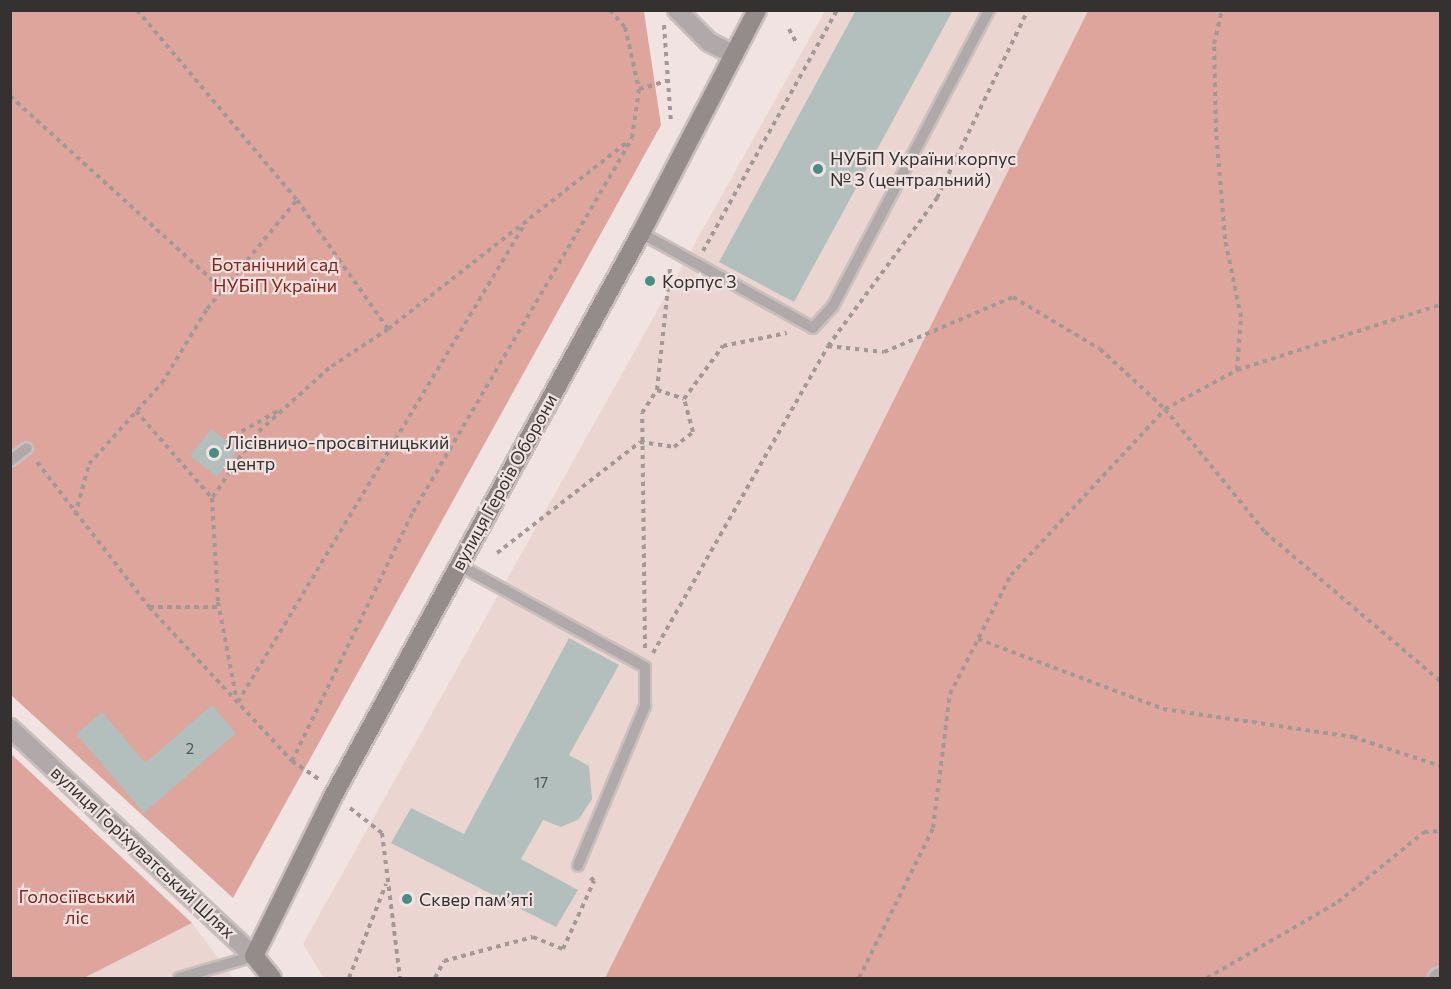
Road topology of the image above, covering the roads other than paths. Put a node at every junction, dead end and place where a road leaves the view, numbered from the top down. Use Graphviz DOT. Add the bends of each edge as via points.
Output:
graph roads {
  1 [pos="758,10"];
  2 [pos="989,10"];
  3 [pos="670,16"];
  4 [pos="734,55"];
  5 [pos="641,234"];
  6 [pos="27,448"];
  7 [pos="10,461"];
  8 [pos="459,565"];
  9 [pos="10,728"];
  10 [pos="578,865"];
  11 [pos="254,956"];
  12 [pos="179,978"];
  13 [pos="272,978"];
  1 -- 4 [label="street, вулиця Героїв Оборони"];
  2 -- 5 [label="lane" via="833,306 813,328"];
  3 -- 4 [label="street"];
  4 -- 5 [label="street, вулиця Героїв Оборони"];
  5 -- 8 [label="street, вулиця Героїв Оборони"];
  6 -- 7 [label="lane"];
  8 -- 10 [label="lane" via="645,667 645,706"];
  8 -- 11 [label="street, вулиця Героїв Оборони" via="332,798"];
  9 -- 11 [label="street, вулиця Горіхуватський Шлях"];
  11 -- 12 [label="lane"];
  11 -- 13 [label="street, вулиця Горіхуватський Шлях"];
}
